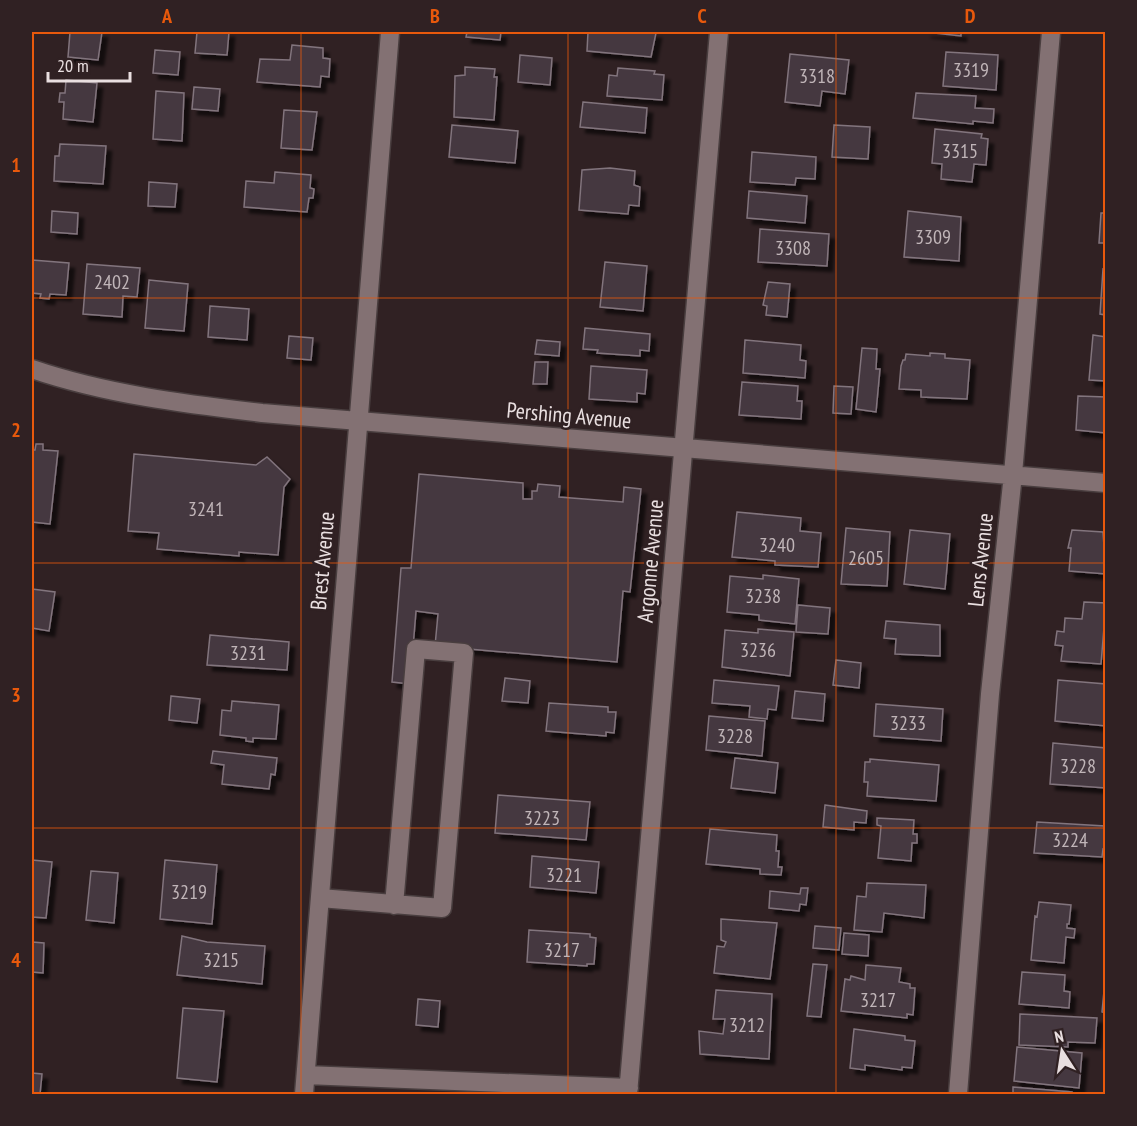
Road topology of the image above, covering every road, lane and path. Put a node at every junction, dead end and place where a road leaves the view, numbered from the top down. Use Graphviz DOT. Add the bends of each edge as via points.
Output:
graph roads {
  1 [pos="390,32"];
  2 [pos="719,32"];
  3 [pos="1052,32"];
  4 [pos="32,369"];
  5 [pos="358,421"];
  6 [pos="683,448"];
  7 [pos="1013,474"];
  8 [pos="1106,483"];
  9 [pos="320,898"];
  10 [pos="394,905"];
  11 [pos="306,1075"];
  12 [pos="628,1091"];
  13 [pos="304,1095"];
  14 [pos="958,1095"];
  1 -- 5 [label="street, Brest Avenue"];
  2 -- 6 [label="street, Argonne Avenue"];
  3 -- 7 [label="street, Lens Avenue"];
  4 -- 5 [label="street, Pershing Avenue" via="84,384 186,404"];
  5 -- 6 [label="street, Pershing Avenue"];
  5 -- 9 [label="street, Brest Avenue"];
  6 -- 7 [label="street, Pershing Avenue"];
  6 -- 12 [label="street, Argonne Avenue"];
  7 -- 8 [label="street, Pershing Avenue"];
  7 -- 14 [label="street, Lens Avenue" via="990,694"];
  9 -- 10 [label="street"];
  9 -- 11 [label="street, Brest Avenue"];
  10 -- 10 [label="street" via="442,908 464,652 416,649"];
  11 -- 12 [label="street"];
  11 -- 13 [label="street, Brest Avenue"];
}
